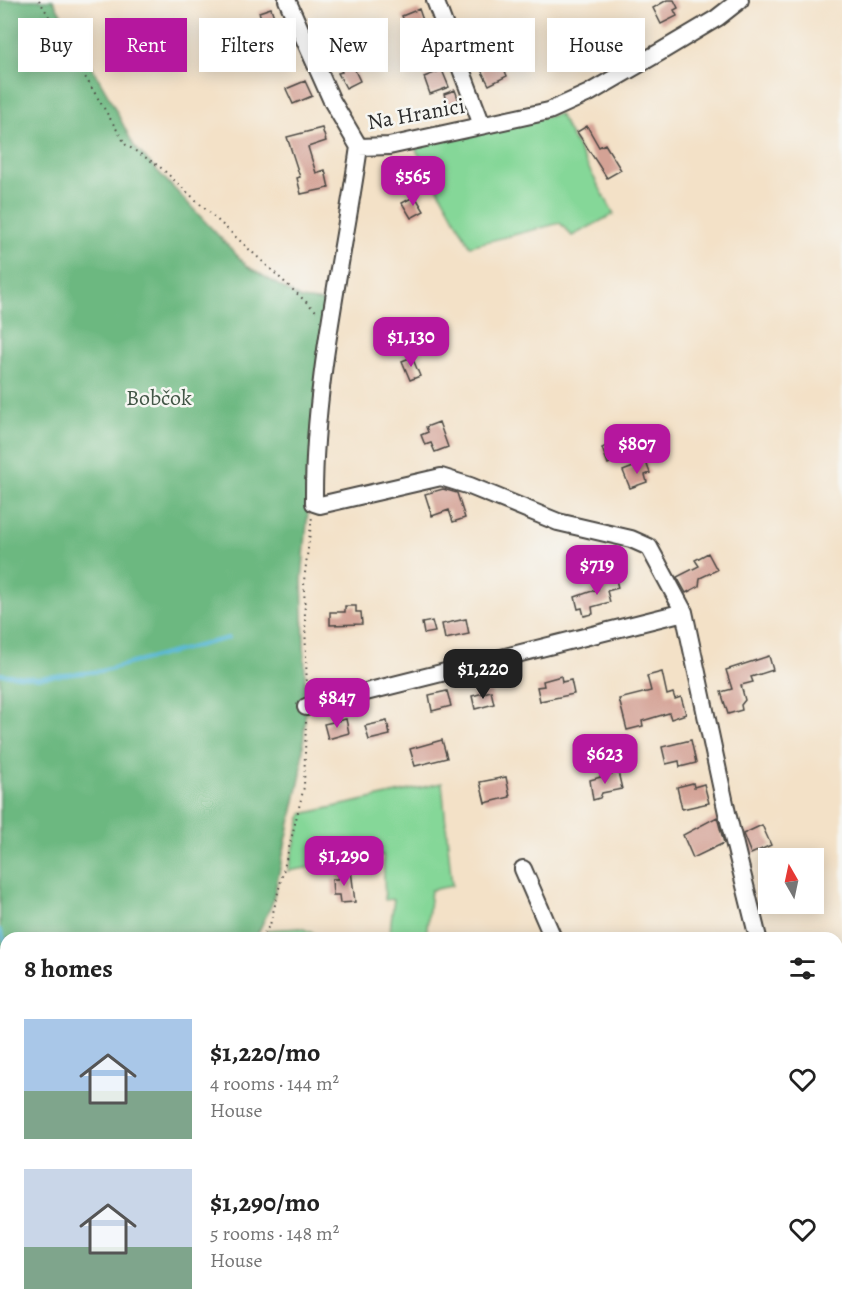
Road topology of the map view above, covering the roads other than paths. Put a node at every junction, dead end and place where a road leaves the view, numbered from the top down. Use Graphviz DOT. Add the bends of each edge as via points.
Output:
graph roads {
  1 [pos="287,0"];
  2 [pos="435,0"];
  3 [pos="740,0"];
  4 [pos="482,125"];
  5 [pos="359,147"];
  6 [pos="684,612"];
  7 [pos="306,707"];
  8 [pos="523,869"];
  9 [pos="550,932"];
  10 [pos="757,932"];
  1 -- 5 [label="street" via="332,101"];
  2 -- 4 [label="street, Na Hranici"];
  3 -- 4 [label="street, Na Hranici" via="717,18 589,93 549,111"];
  4 -- 5 [label="street, Na Hranici" via="389,146"];
  5 -- 6 [label="street" via="328,322 314,503 320,505 441,477 558,522 642,542 649,547"];
  6 -- 7 [label="street"];
  6 -- 10 [label="street"];
  8 -- 9 [label="street"];
}
